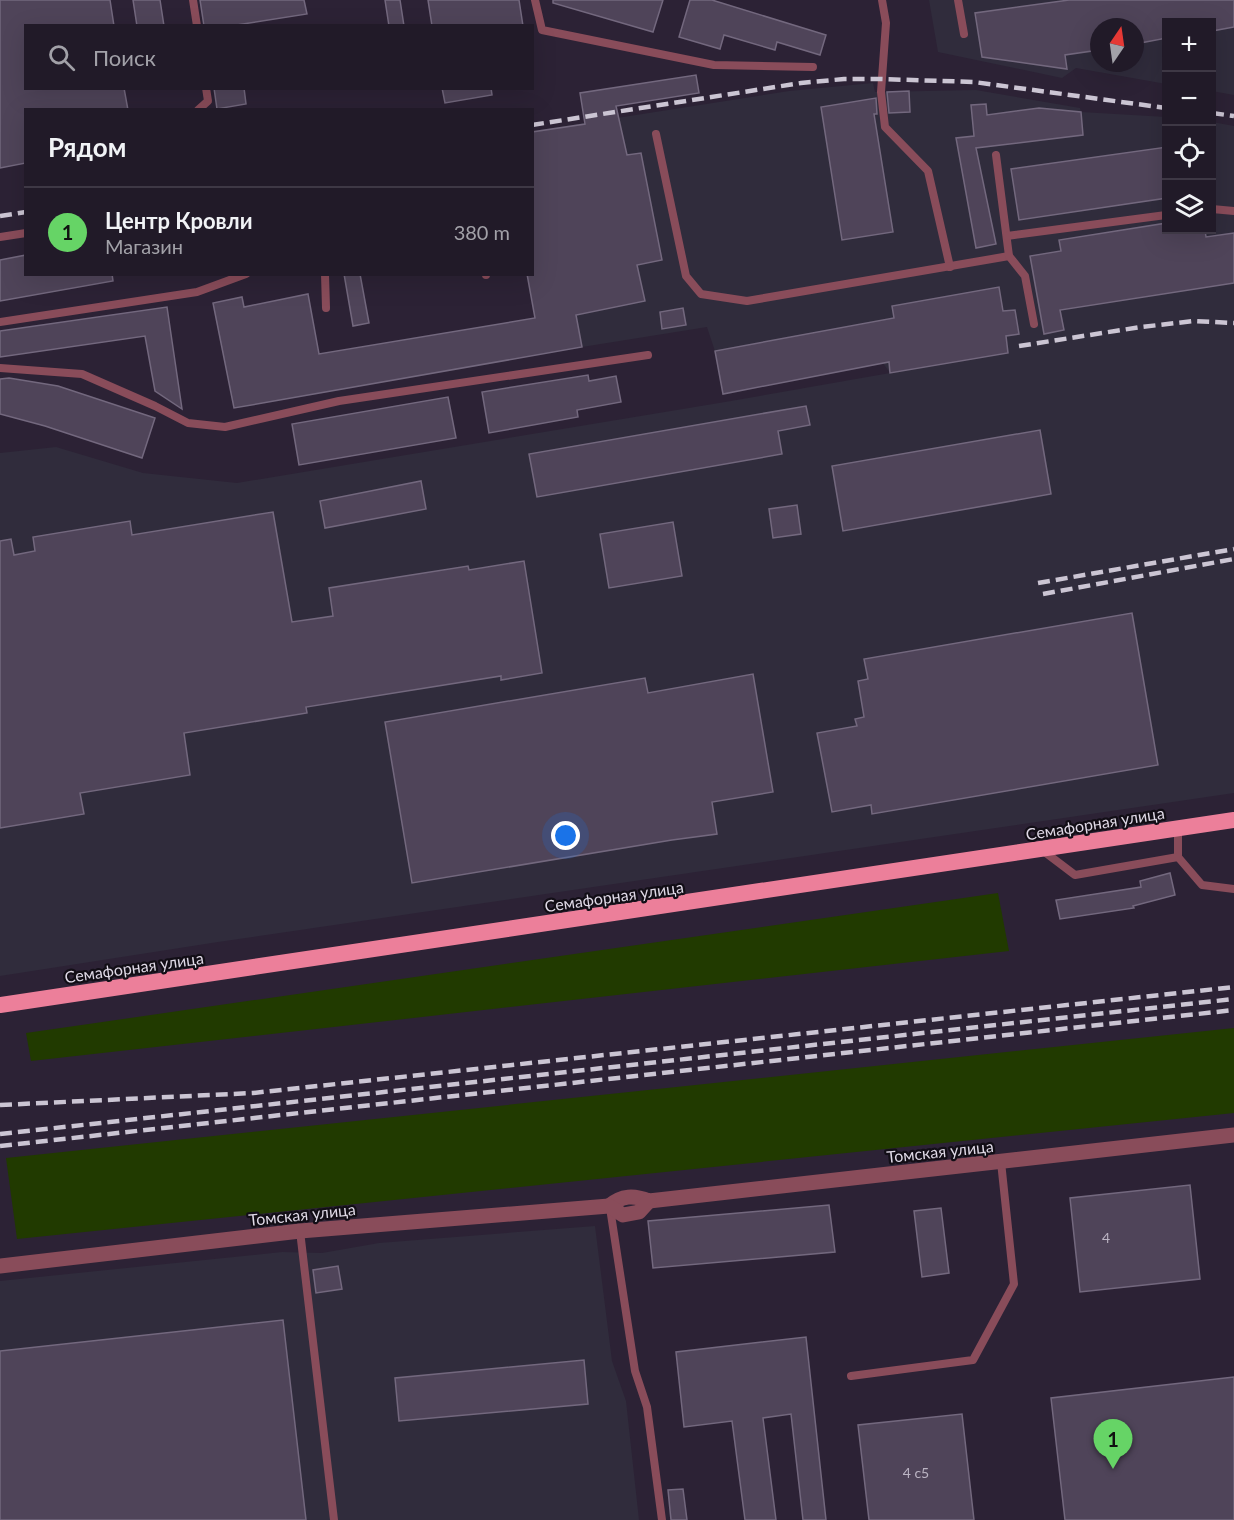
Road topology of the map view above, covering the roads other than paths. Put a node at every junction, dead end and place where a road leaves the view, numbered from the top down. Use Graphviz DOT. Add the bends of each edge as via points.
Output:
graph roads {
  1 [pos="193,0"];
  2 [pos="535,0"];
  3 [pos="882,0"];
  4 [pos="958,0"];
  5 [pos="196,24"];
  6 [pos="964,34"];
  7 [pos="813,67"];
  8 [pos="206,90"];
  9 [pos="200,108"];
  10 [pos="656,134"];
  11 [pos="996,155"];
  12 [pos="1216,209"];
  13 [pos="1234,211"];
  14 [pos="1162,216"];
  15 [pos="24,233"];
  16 [pos="1007,236"];
  17 [pos="0,237"];
  18 [pos="1009,256"];
  19 [pos="950,267"];
  20 [pos="241,276"];
  21 [pos="325,276"];
  22 [pos="326,308"];
  23 [pos="0,322"];
  24 [pos="1034,324"];
  25 [pos="648,355"];
  26 [pos="0,368"];
  27 [pos="1234,820"];
  28 [pos="1178,828"];
  29 [pos="1041,850"];
  30 [pos="1178,857"];
  31 [pos="1234,889"];
  32 [pos="0,1005"];
  33 [pos="1234,1135"];
  34 [pos="1001,1162"];
  35 [pos="609,1206"];
  36 [pos="300,1232"];
  37 [pos="0,1266"];
  38 [pos="851,1376"];
  39 [pos="334,1520"];
  40 [pos="662,1520"];
  1 -- 5 [label="lane"];
  2 -- 7 [label="lane" via="542,30 714,65"];
  3 -- 19 [label="lane" via="886,23 881,92 885,127 928,171"];
  4 -- 6 [label="lane"];
  8 -- 9 [label="lane" via="208,101"];
  10 -- 19 [label="lane" via="686,276 701,294 747,301"];
  11 -- 16 [label="lane"];
  12 -- 13 [label="lane"];
  14 -- 16 [label="lane"];
  15 -- 17 [label="lane"];
  16 -- 18 [label="lane"];
  18 -- 19 [label="lane"];
  18 -- 24 [label="lane" via="1025,276"];
  20 -- 23 [label="lane" via="197,292"];
  21 -- 22 [label="lane"];
  25 -- 26 [label="lane" via="339,401 225,427 188,423 82,374"];
  27 -- 28 [label="highway, Семафорная улица"];
  28 -- 29 [label="highway, Семафорная улица"];
  28 -- 30 [label="lane"];
  29 -- 30 [label="lane" via="1075,875"];
  29 -- 32 [label="highway, Семафорная улица"];
  30 -- 31 [label="lane" via="1202,885"];
  33 -- 34 [label="street, Томская улица"];
  34 -- 35 [label="street, Томская улица" via="649,1202 639,1212 623,1215"];
  34 -- 38 [label="lane" via="1014,1284 973,1360"];
  35 -- 36 [label="street, Томская улица"];
  35 -- 40 [label="lane" via="635,1371 647,1407"];
  36 -- 37 [label="street, Томская улица"];
  36 -- 39 [label="lane"];
}
